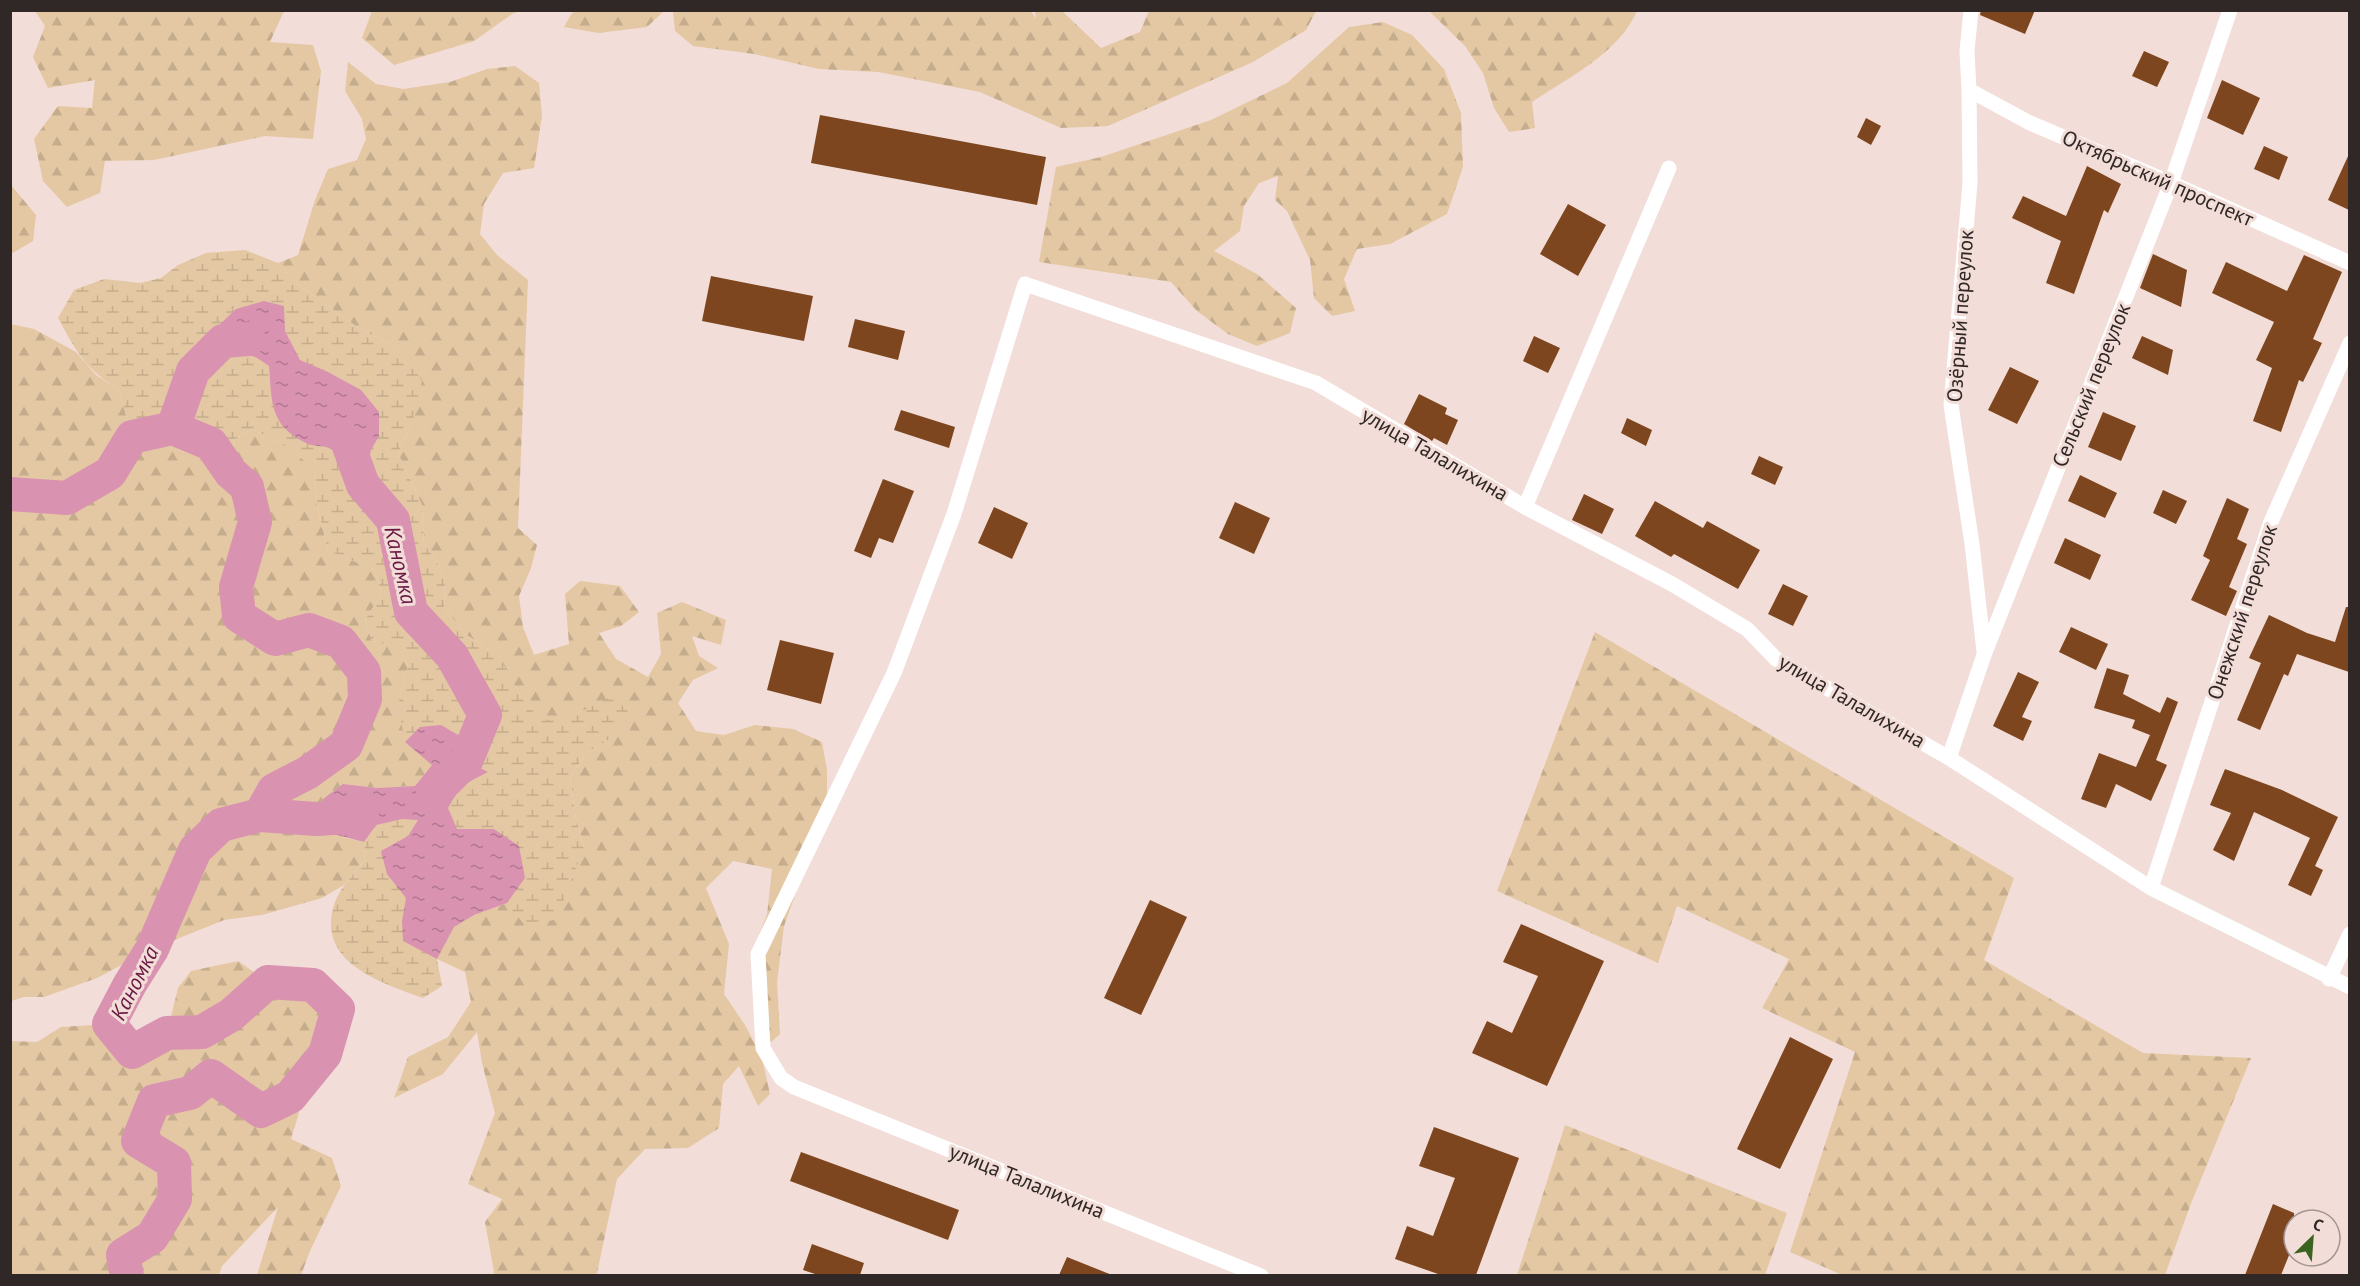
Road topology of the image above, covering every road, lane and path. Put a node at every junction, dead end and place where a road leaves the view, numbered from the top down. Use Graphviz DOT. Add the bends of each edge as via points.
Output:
graph roads {
  1 [pos="1971,10"];
  2 [pos="2230,10"];
  3 [pos="1969,90"];
  4 [pos="1669,168"];
  5 [pos="2171,183"];
  6 [pos="2349,263"];
  7 [pos="2349,343"];
  8 [pos="1525,507"];
  9 [pos="1984,655"];
  10 [pos="1949,758"];
  11 [pos="2151,888"];
  12 [pos="2349,934"];
  13 [pos="2329,979"];
  14 [pos="2349,987"];
  15 [pos="1261,1275"];
  1 -- 3 [label="street, Озёрный переулок"];
  2 -- 5 [label="street, Сельский переулок"];
  3 -- 5 [label="street, Октябрьский проспект" via="2030,123"];
  3 -- 9 [label="street, Озёрный переулок" via="1970,183 1951,405"];
  4 -- 8 [label="street"];
  5 -- 6 [label="street, Октябрьский проспект"];
  5 -- 9 [label="street, Сельский переулок"];
  7 -- 11 [label="street, Онежский переулок" via="2270,524"];
  8 -- 10 [label="street, улица Талалихина" via="1672,584 1747,629 1776,659"];
  8 -- 15 [label="street, улица Талалихина" via="1316,383 1026,284 954,514 894,673 758,954 764,1048 781,1078 794,1087"];
  9 -- 10 [label="street, Сельский переулок"];
  10 -- 11 [label="street, улица Талалихина"];
  11 -- 13 [label="street, улица Талалихина"];
  12 -- 13 [label="street"];
  13 -- 14 [label="street, улица Талалихина"];
}
